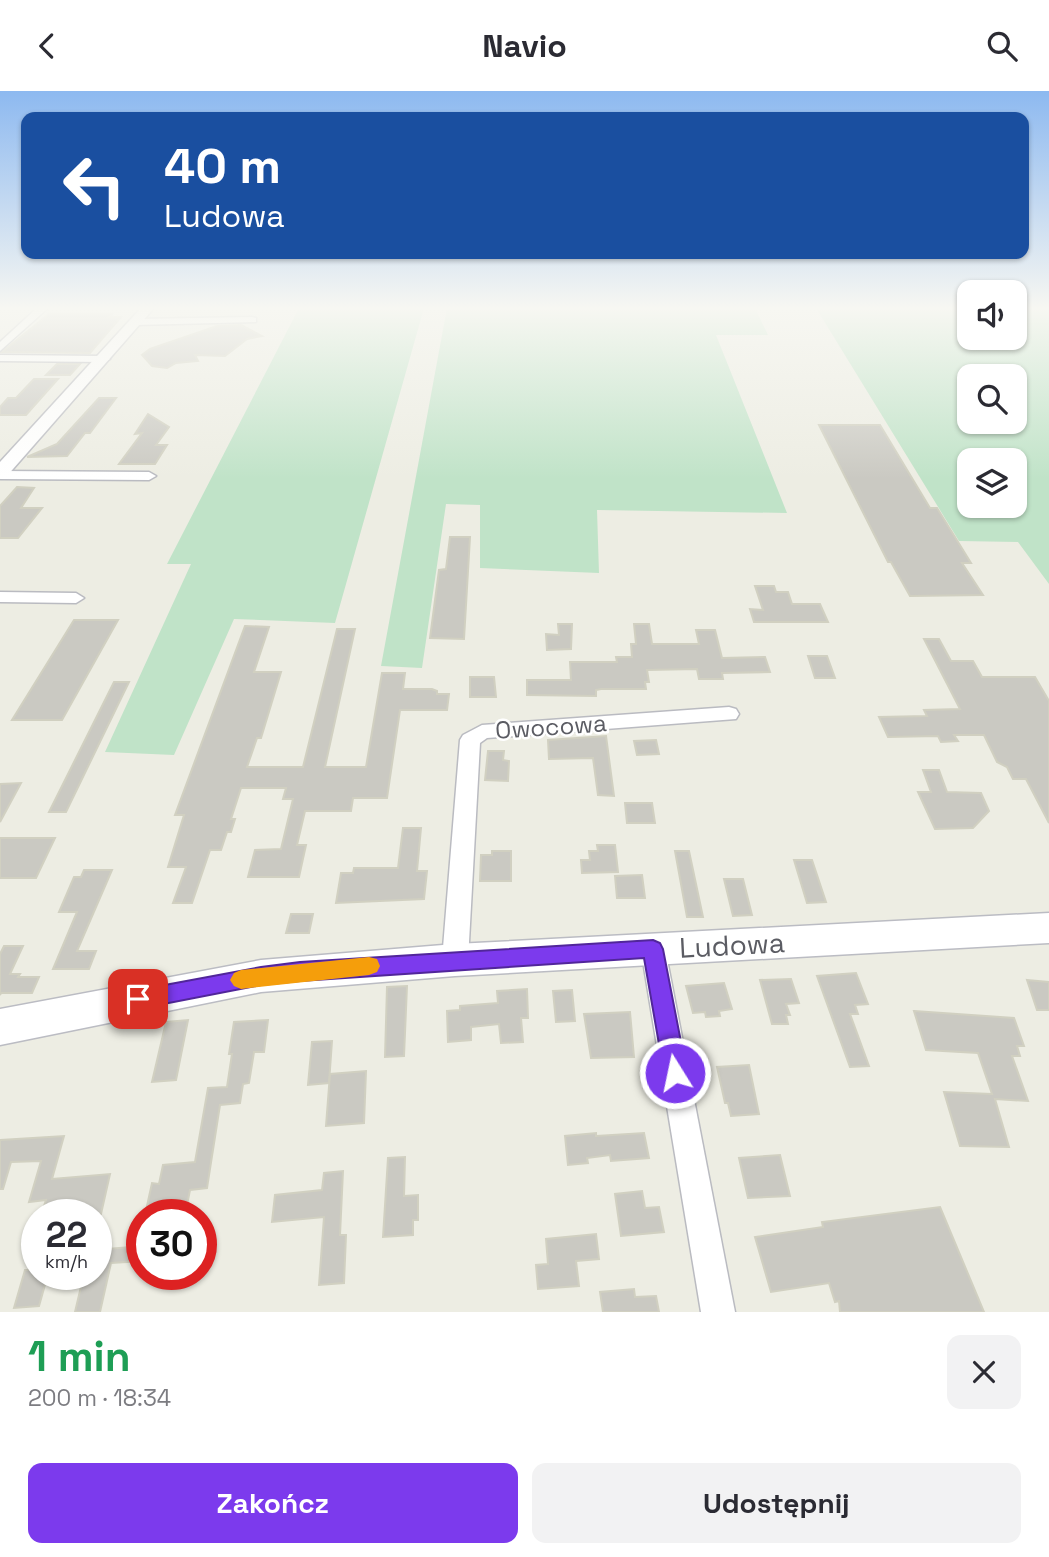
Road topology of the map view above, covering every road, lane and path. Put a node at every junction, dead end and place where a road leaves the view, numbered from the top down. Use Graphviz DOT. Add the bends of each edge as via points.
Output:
graph roads {
  1 [pos="99,365"];
  2 [pos="0,474"];
  3 [pos="149,476"];
  4 [pos="0,597"];
  5 [pos="76,598"];
  6 [pos="729,714"];
  7 [pos="1049,928"];
  8 [pos="653,949"];
  9 [pos="455,960"];
  10 [pos="0,1027"];
  11 [pos="718,1312"];
  1 -- 2 [label="street"];
  2 -- 3 [label="street"];
  4 -- 5 [label="street"];
  6 -- 9 [label="street, Owocowa" via="482,732 470,740"];
  7 -- 8 [label="main road, Ludowa"];
  8 -- 9 [label="main road, Ludowa"];
  8 -- 11 [label="street"];
  9 -- 10 [label="main road, Ludowa" via="261,976"];
}
